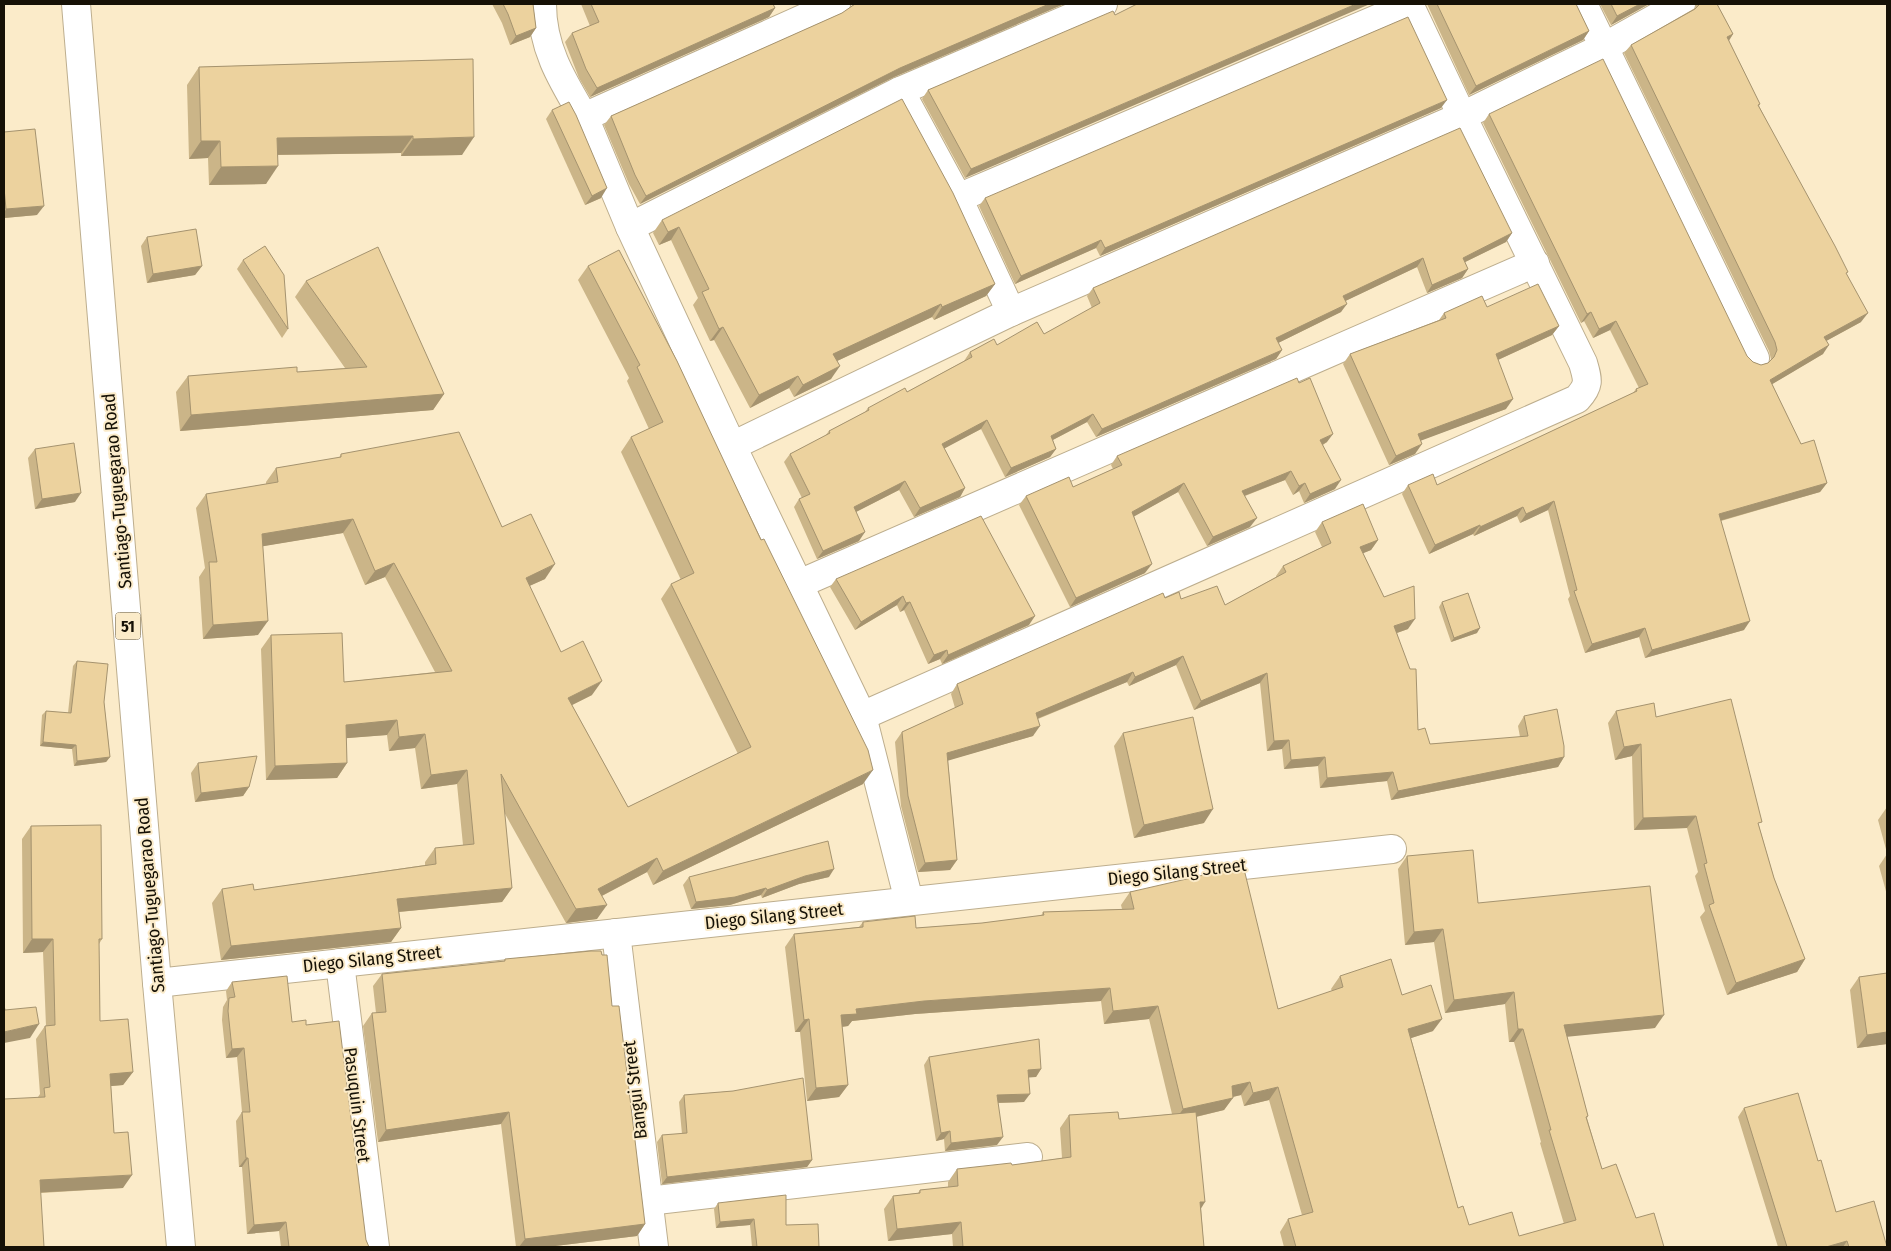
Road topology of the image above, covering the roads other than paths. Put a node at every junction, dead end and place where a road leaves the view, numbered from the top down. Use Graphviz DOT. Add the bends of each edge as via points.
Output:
graph roads {
  1 [pos="76,4"];
  2 [pos="542,4"];
  3 [pos="836,4"];
  4 [pos="1103,4"];
  5 [pos="1410,4"];
  6 [pos="1583,4"];
  7 [pos="1681,4"];
  8 [pos="1604,47"];
  9 [pos="900,91"];
  10 [pos="1462,116"];
  11 [pos="584,117"];
  12 [pos="958,198"];
  13 [pos="630,227"];
  14 [pos="1535,262"];
  15 [pos="1011,312"];
  16 [pos="1755,358"];
  17 [pos="732,446"];
  18 [pos="799,584"];
  19 [pos="862,716"];
  20 [pos="1392,850"];
  21 [pos="909,901"];
  22 [pos="616,933"];
  23 [pos="340,962"];
  24 [pos="157,984"];
  25 [pos="1028,1157"];
  26 [pos="648,1201"];
  27 [pos="181,1247"];
  28 [pos="375,1247"];
  29 [pos="654,1247"];
  1 -- 24 [label="main road, Santiago-Tuguegarao Road / 51"];
  2 -- 11 [label="main road" via="547,44 558,72"];
  3 -- 11 [label="main road"];
  4 -- 9 [label="main road"];
  5 -- 10 [label="main road"];
  5 -- 12 [label="main road"];
  6 -- 8 [label="main road"];
  7 -- 8 [label="main road"];
  8 -- 10 [label="main road"];
  8 -- 16 [label="main road"];
  9 -- 12 [label="main road"];
  9 -- 13 [label="main road"];
  10 -- 14 [label="main road"];
  10 -- 15 [label="main road"];
  11 -- 13 [label="main road"];
  12 -- 15 [label="main road"];
  13 -- 17 [label="main road"];
  14 -- 18 [label="main road"];
  14 -- 19 [label="main road" via="1588,378 1586,390 1577,398"];
  15 -- 17 [label="main road"];
  17 -- 18 [label="main road"];
  18 -- 19 [label="main road"];
  19 -- 21 [label="main road"];
  20 -- 21 [label="main road, Diego Silang Street"];
  21 -- 22 [label="main road, Diego Silang Street"];
  22 -- 23 [label="main road, Diego Silang Street"];
  22 -- 26 [label="main road, Bangui Street"];
  23 -- 24 [label="main road, Diego Silang Street"];
  23 -- 28 [label="main road, Pasuquin Street"];
  24 -- 27 [label="main road, Santiago-Tuguegarao Road / 51"];
  25 -- 26 [label="main road"];
  26 -- 29 [label="main road, Bangui Street"];
}
